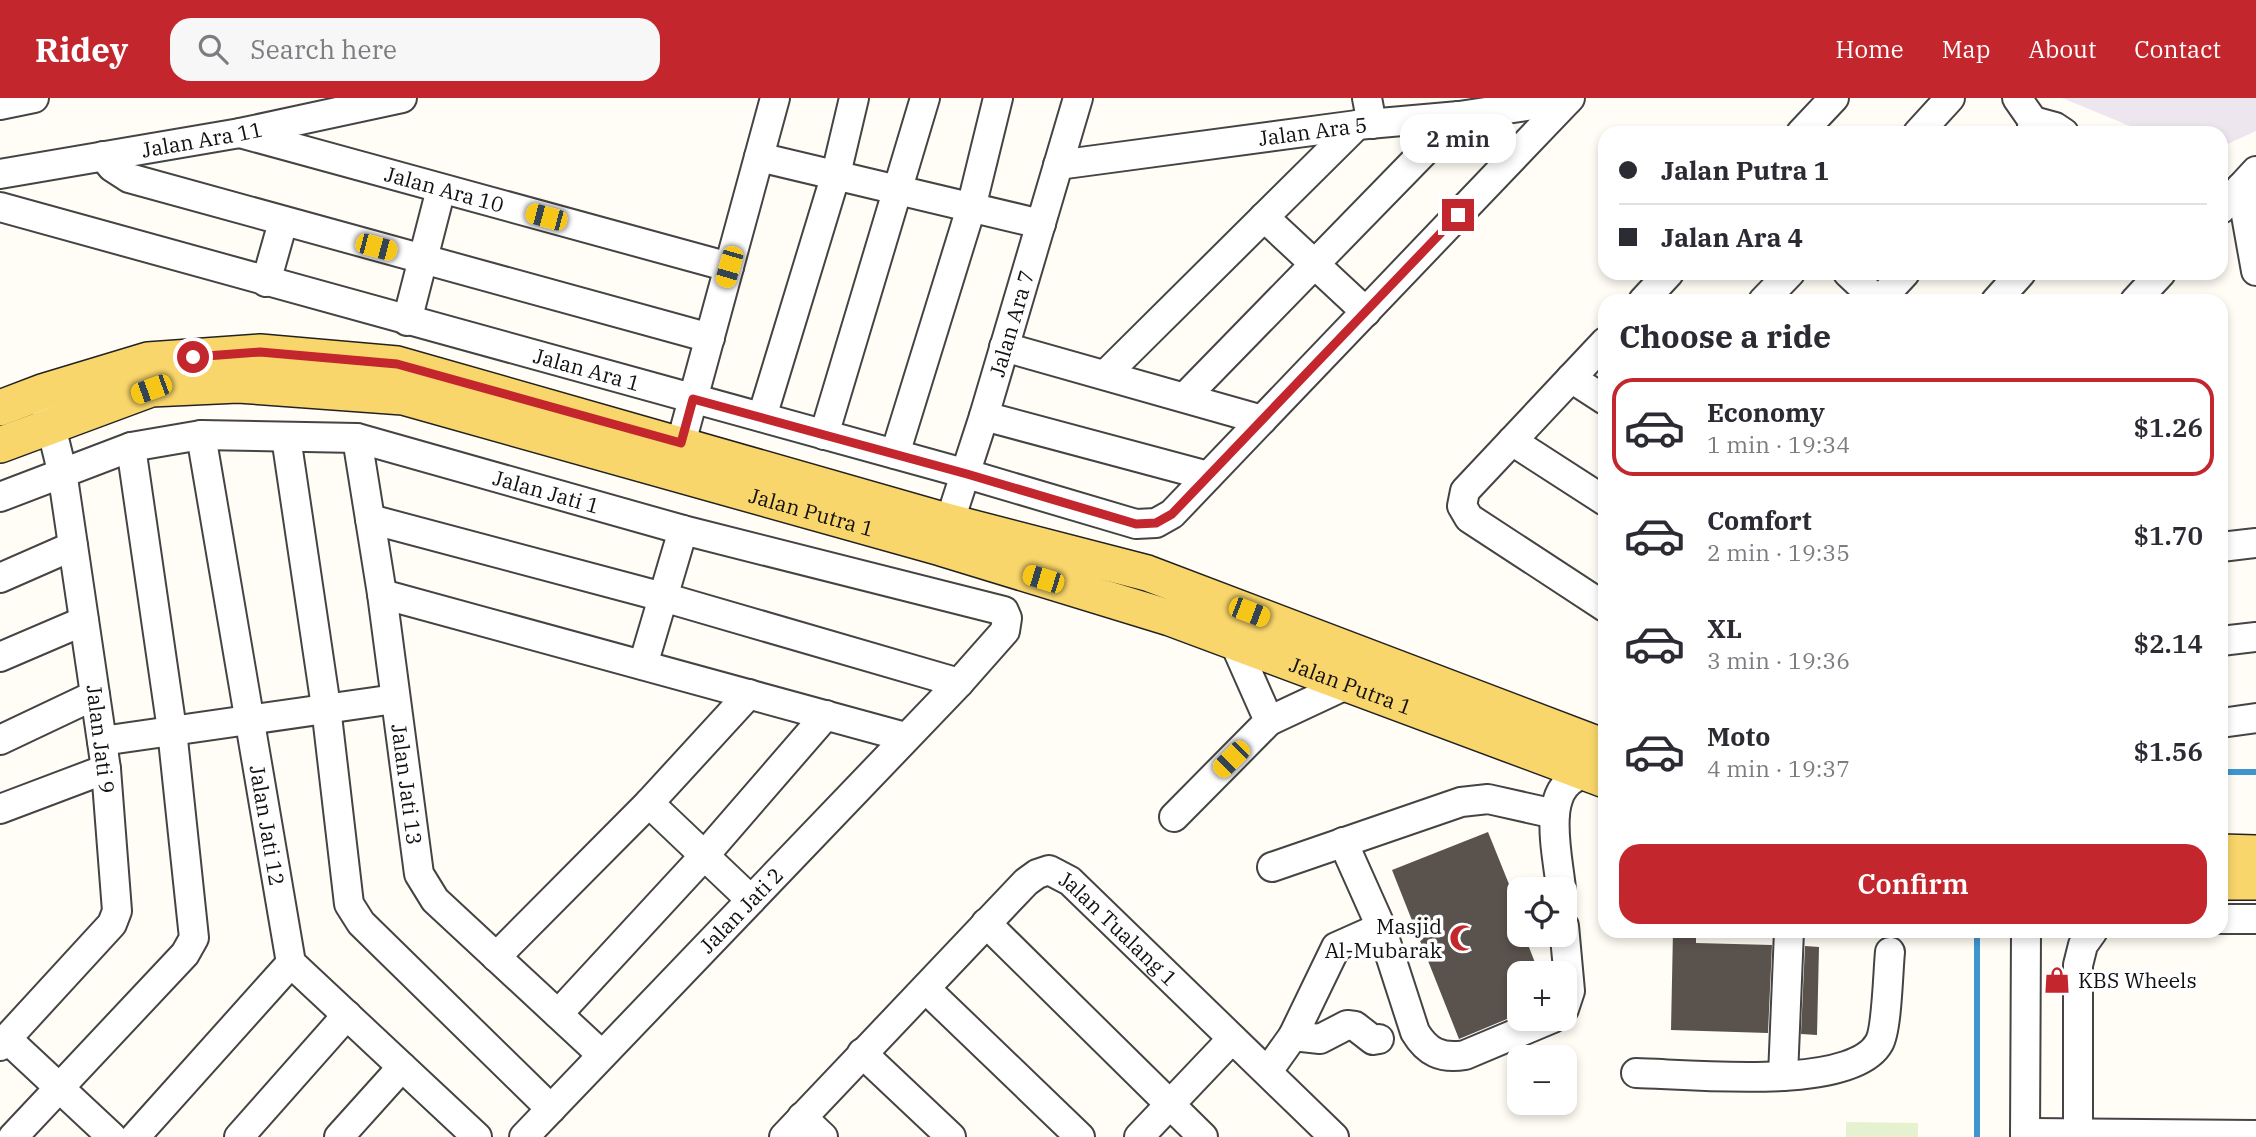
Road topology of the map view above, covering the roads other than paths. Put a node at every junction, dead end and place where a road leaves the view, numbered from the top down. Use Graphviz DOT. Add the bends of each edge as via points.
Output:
graph roads {
  1 [pos="34,98"];
  2 [pos="402,98"];
  3 [pos="775,98"];
  4 [pos="854,98"];
  5 [pos="925,98"];
  6 [pos="998,98"];
  7 [pos="1078,98"];
  8 [pos="1834,98"];
  9 [pos="1950,98"];
  10 [pos="1569,99"];
  11 [pos="0,105"];
  12 [pos="1365,116"];
  13 [pos="1459,116"];
  14 [pos="2027,117"];
  15 [pos="1808,126"];
  16 [pos="1925,126"];
  17 [pos="2052,126"];
  18 [pos="240,133"];
  19 [pos="103,156"];
  20 [pos="759,157"];
  21 [pos="1058,165"];
  22 [pos="0,174"];
  23 [pos="836,174"];
  24 [pos="2248,179"];
  25 [pos="441,189"];
  26 [pos="899,190"];
  27 [pos="2228,201"];
  28 [pos="0,207"];
  29 [pos="971,208"];
  30 [pos="1264,217"];
  31 [pos="283,222"];
  32 [pos="1041,224"];
  33 [pos="423,260"];
  34 [pos="1315,264"];
  35 [pos="729,267"];
  36 [pos="2256,271"];
  37 [pos="1662,280"];
  38 [pos="1783,280"];
  39 [pos="1856,280"];
  40 [pos="1898,280"];
  41 [pos="2015,280"];
  42 [pos="2154,280"];
  43 [pos="266,282"];
  44 [pos="1650,294"];
  45 [pos="1770,294"];
  46 [pos="1871,294"];
  47 [pos="1886,294"];
  48 [pos="2002,294"];
  49 [pos="2142,294"];
  50 [pos="1366,312"];
  51 [pos="407,321"];
  52 [pos="709,338"];
  53 [pos="1004,346"];
  54 [pos="1598,350"];
  55 [pos="1107,373"];
  56 [pos="1572,378"];
  57 [pos="42,391"];
  58 [pos="1598,395"];
  59 [pos="1185,397"];
  60 [pos="693,399"];
  61 [pos="0,408"];
  62 [pos="984,416"];
  63 [pos="762,418"];
  64 [pos="1262,420"];
  65 [pos="51,425"];
  66 [pos="201,435"];
  67 [pos="824,435"];
  68 [pos="286,436"];
  69 [pos="357,438"];
  70 [pos="1512,441"];
  71 [pos="681,443"];
  72 [pos="0,445"];
  73 [pos="131,447"];
  74 [pos="895,454"];
  75 [pos="62,471"];
  76 [pos="967,474"];
  77 [pos="1208,476"];
  78 [pos="1598,496"];
  79 [pos="0,497"];
  80 [pos="370,519"];
  81 [pos="683,530"];
  82 [pos="946,535"];
  83 [pos="2256,543"];
  84 [pos="2228,546"];
  85 [pos="73,547"];
  86 [pos="0,579"];
  87 [pos="382,594"];
  88 [pos="663,597"];
  89 [pos="1598,602"];
  90 [pos="84,621"];
  91 [pos="2256,637"];
  92 [pos="2228,640"];
  93 [pos="1234,642"];
  94 [pos="0,657"];
  95 [pos="643,665"];
  96 [pos="959,683"];
  97 [pos="1348,684"];
  98 [pos="749,694"];
  99 [pos="95,695"];
  100 [pos="395,699"];
  101 [pos="326,707"];
  102 [pos="826,715"];
  103 [pos="2256,718"];
  104 [pos="249,719"];
  105 [pos="1269,721"];
  106 [pos="2228,722"];
  107 [pos="173,730"];
  108 [pos="905,737"];
  109 [pos="0,740"];
  110 [pos="102,741"];
  111 [pos="1598,767"];
  112 [pos="1598,767"];
  113 [pos="1598,767"];
  114 [pos="106,769"];
  115 [pos="649,803"];
  116 [pos="0,809"];
  117 [pos="1555,814"];
  118 [pos="1174,817"];
  119 [pos="1343,842"];
  120 [pos="2228,852"];
  121 [pos="2256,852"];
  122 [pos="704,857"];
  123 [pos="1272,867"];
  124 [pos="1560,877"];
  125 [pos="2228,882"];
  126 [pos="2256,882"];
  127 [pos="751,900"];
  128 [pos="2228,919"];
  129 [pos="2256,919"];
  130 [pos="986,923"];
  131 [pos="1381,927"];
  132 [pos="1789,938"];
  133 [pos="2026,938"];
  134 [pos="2088,938"];
  135 [pos="1890,952"];
  136 [pos="496,957"];
  137 [pos="291,963"];
  138 [pos="926,989"];
  139 [pos="558,1014"];
  140 [pos="347,1015"];
  141 [pos="1522,1031"];
  142 [pos="1293,1036"];
  143 [pos="1232,1039"];
  144 [pos="1379,1040"];
  145 [pos="3,1042"];
  146 [pos="862,1053"];
  147 [pos="603,1055"];
  148 [pos="402,1067"];
  149 [pos="1268,1072"];
  150 [pos="1636,1073"];
  151 [pos="1783,1076"];
  152 [pos="59,1090"];
  153 [pos="1170,1105"];
  154 [pos="551,1109"];
  155 [pos="793,1127"];
  156 [pos="459,1131"];
  157 [pos="2078,1133"];
  158 [pos="2025,1135"];
  159 [pos="2256,1135"];
  160 [pos="13,1137"];
  161 [pos="112,1137"];
  162 [pos="135,1137"];
  163 [pos="239,1137"];
  164 [pos="339,1137"];
  165 [pos="524,1137"];
  166 [pos="823,1137"];
  167 [pos="951,1137"];
  168 [pos="1080,1137"];
  169 [pos="1139,1137"];
  170 [pos="1203,1137"];
  171 [pos="1334,1137"];
  1 -- 11 [label="street"];
  2 -- 18 [label="street, Jalan Ara 11"];
  3 -- 20 [label="street"];
  4 -- 23 [label="street"];
  5 -- 26 [label="street"];
  6 -- 29 [label="street"];
  7 -- 21 [label="street, Jalan Ara 7"];
  8 -- 15 [label="street"];
  9 -- 16 [label="street"];
  10 -- 13 [label="street, Jalan Ara 5"];
  10 -- 50 [label="street"];
  12 -- 13 [label="street, Jalan Ara 5"];
  12 -- 21 [label="street, Jalan Ara 5"];
  12 -- 30 [label="street"];
  13 -- 34 [label="street"];
  14 -- 17 [label="street"];
  18 -- 19 [label="street, Jalan Ara 11"];
  18 -- 25 [label="street, Jalan Ara 10"];
  19 -- 22 [label="street, Jalan Ara 11"];
  19 -- 31 [label="street" via="130,178"];
  20 -- 23 [label="street"];
  20 -- 35 [label="street"];
  21 -- 32 [label="street, Jalan Ara 7"];
  23 -- 26 [label="street"];
  23 -- 63 [label="street"];
  24 -- 27 [label="street"];
  24 -- 36 [label="street"];
  25 -- 33 [label="street"];
  25 -- 35 [label="street, Jalan Ara 10"];
  26 -- 29 [label="street"];
  26 -- 67 [label="street"];
  28 -- 43 [label="street, Jalan Ara 1"];
  29 -- 32 [label="street"];
  29 -- 74 [label="street"];
  30 -- 34 [label="street"];
  30 -- 55 [label="street"];
  31 -- 33 [label="street"];
  31 -- 43 [label="street"];
  32 -- 53 [label="street, Jalan Ara 7"];
  33 -- 51 [label="street"];
  33 -- 52 [label="street"];
  34 -- 50 [label="street"];
  34 -- 59 [label="street"];
  35 -- 52 [label="street"];
  37 -- 44 [label="street"];
  38 -- 45 [label="street"];
  39 -- 46 [label="street"];
  40 -- 47 [label="street"];
  41 -- 48 [label="street"];
  42 -- 49 [label="street"];
  43 -- 51 [label="street, Jalan Ara 1"];
  50 -- 64 [label="street"];
  51 -- 60 [label="street, Jalan Ara 1"];
  52 -- 60 [label="street"];
  53 -- 55 [label="street"];
  53 -- 62 [label="street, Jalan Ara 7"];
  54 -- 56 [label="street"];
  55 -- 59 [label="street"];
  56 -- 58 [label="street"];
  56 -- 70 [label="street"];
  57 -- 61 [label="main road, Jalan Putra 1"];
  57 -- 65 [label="street, Jalan Jati 9"];
  57 -- 71 [label="main road, Jalan Putra 1" via="148,360 260,352 397,364"];
  59 -- 64 [label="street"];
  60 -- 63 [label="street, Jalan Ara 1"];
  60 -- 71 [label="street"];
  62 -- 76 [label="street, Jalan Ara 7"];
  62 -- 77 [label="street"];
  63 -- 67 [label="street, Jalan Ara 1"];
  64 -- 77 [label="street"];
  65 -- 72 [label="main road, Jalan Putra 1"];
  65 -- 75 [label="street, Jalan Jati 9"];
  65 -- 82 [label="main road, Jalan Putra 1" via="151,389 238,385 403,397"];
  66 -- 68 [label="street, Jalan Jati 1"];
  66 -- 73 [label="street, Jalan Jati 1"];
  66 -- 104 [label="street, Jalan Jati 12"];
  67 -- 74 [label="street, Jalan Ara 1"];
  68 -- 69 [label="street, Jalan Jati 1"];
  68 -- 101 [label="street"];
  69 -- 80 [label="street, Jalan Jati 13"];
  69 -- 81 [label="street, Jalan Jati 1"];
  70 -- 78 [label="street"];
  70 -- 89 [label="street" via="1465,491 1462,506 1469,518"];
  71 -- 82 [label="main road, Jalan Putra 1"];
  73 -- 75 [label="street, Jalan Jati 1"];
  73 -- 107 [label="street"];
  74 -- 76 [label="street, Jalan Ara 1"];
  75 -- 79 [label="street, Jalan Jati 1"];
  75 -- 85 [label="street, Jalan Jati 9"];
  76 -- 77 [label="street, Jalan Ara 1" via="1136,524 1156,523 1172,514"];
  76 -- 82 [label="street, Jalan Ara 7"];
  80 -- 87 [label="street, Jalan Jati 13"];
  80 -- 88 [label="street"];
  81 -- 88 [label="street"];
  81 -- 96 [label="street, Jalan Jati 1" via="1003,611 1007,618 1004,631"];
  82 -- 93 [label="main road, Jalan Putra 1"];
  82 -- 111 [label="main road, Jalan Putra 1" via="1147,573"];
  83 -- 84 [label="street"];
  85 -- 86 [label="street"];
  85 -- 90 [label="street, Jalan Jati 9"];
  87 -- 95 [label="street"];
  87 -- 100 [label="street, Jalan Jati 13"];
  88 -- 95 [label="street"];
  88 -- 96 [label="street"];
  90 -- 94 [label="street"];
  90 -- 99 [label="street, Jalan Jati 9"];
  91 -- 92 [label="street"];
  93 -- 97 [label="main road, Jalan Putra 1"];
  93 -- 105 [label="street"];
  95 -- 98 [label="street"];
  96 -- 108 [label="street, Jalan Jati 2"];
  97 -- 105 [label="street"];
  97 -- 112 [label="main road, Jalan Putra 1"];
  98 -- 102 [label="street"];
  98 -- 115 [label="street"];
  99 -- 109 [label="street"];
  99 -- 110 [label="street, Jalan Jati 9"];
  100 -- 101 [label="street"];
  100 -- 136 [label="street, Jalan Jati 13" via="419,874 435,900"];
  101 -- 104 [label="street"];
  101 -- 154 [label="street" via="347,894 354,915"];
  102 -- 108 [label="street"];
  102 -- 122 [label="street"];
  103 -- 106 [label="street"];
  104 -- 107 [label="street"];
  104 -- 137 [label="street, Jalan Jati 12"];
  105 -- 118 [label="street"];
  107 -- 110 [label="street"];
  107 -- 152 [label="street" via="194,938 185,954"];
  108 -- 127 [label="street, Jalan Jati 2"];
  110 -- 114 [label="street, Jalan Jati 9"];
  113 -- 117 [label="street" via="1564,784"];
  114 -- 116 [label="street"];
  114 -- 145 [label="street, Jalan Jati 9" via="115,918"];
  115 -- 122 [label="street"];
  115 -- 136 [label="street"];
  117 -- 119 [label="street" via="1488,799 1461,802"];
  117 -- 124 [label="street"];
  119 -- 123 [label="street"];
  119 -- 131 [label="street"];
  120 -- 121 [label="main road"];
  122 -- 127 [label="street"];
  122 -- 139 [label="street"];
  125 -- 126 [label="main road"];
  127 -- 147 [label="street, Jalan Jati 2"];
  128 -- 129 [label="street"];
  130 -- 138 [label="street, Jalan Tualang 1"];
  130 -- 143 [label="street, Jalan Tualang 1" via="1037,874 1060,873"];
  130 -- 153 [label="street"];
  131 -- 141 [label="street" via="1422,1045 1450,1058"];
  131 -- 142 [label="street" via="1336,947"];
  132 -- 151 [label="street"];
  133 -- 158 [label="street"];
  134 -- 157 [label="street" via="2078,965"];
  135 -- 151 [label="street" via="1881,1041 1871,1054 1838,1070"];
  136 -- 139 [label="street, Jalan Jati 13"];
  137 -- 140 [label="street"];
  137 -- 162 [label="street"];
  138 -- 146 [label="street, Jalan Tualang 1"];
  138 -- 168 [label="street"];
  139 -- 147 [label="street, Jalan Jati 13"];
  140 -- 148 [label="street"];
  140 -- 163 [label="street"];
  142 -- 144 [label="street" via="1320,1039 1347,1025"];
  142 -- 149 [label="street"];
  143 -- 149 [label="street, Jalan Tualang 1"];
  143 -- 153 [label="street"];
  145 -- 152 [label="street"];
  146 -- 155 [label="street, Jalan Tualang 1"];
  146 -- 167 [label="street"];
  147 -- 154 [label="street, Jalan Jati 2"];
  148 -- 156 [label="street"];
  148 -- 164 [label="street"];
  149 -- 171 [label="street, Jalan Tualang 1"];
  150 -- 151 [label="street"];
  152 -- 160 [label="street"];
  152 -- 161 [label="street"];
  153 -- 169 [label="street"];
  153 -- 170 [label="street"];
  154 -- 165 [label="street, Jalan Jati 2"];
  155 -- 166 [label="street"];
  157 -- 158 [label="street"];
  157 -- 159 [label="street"];
}
